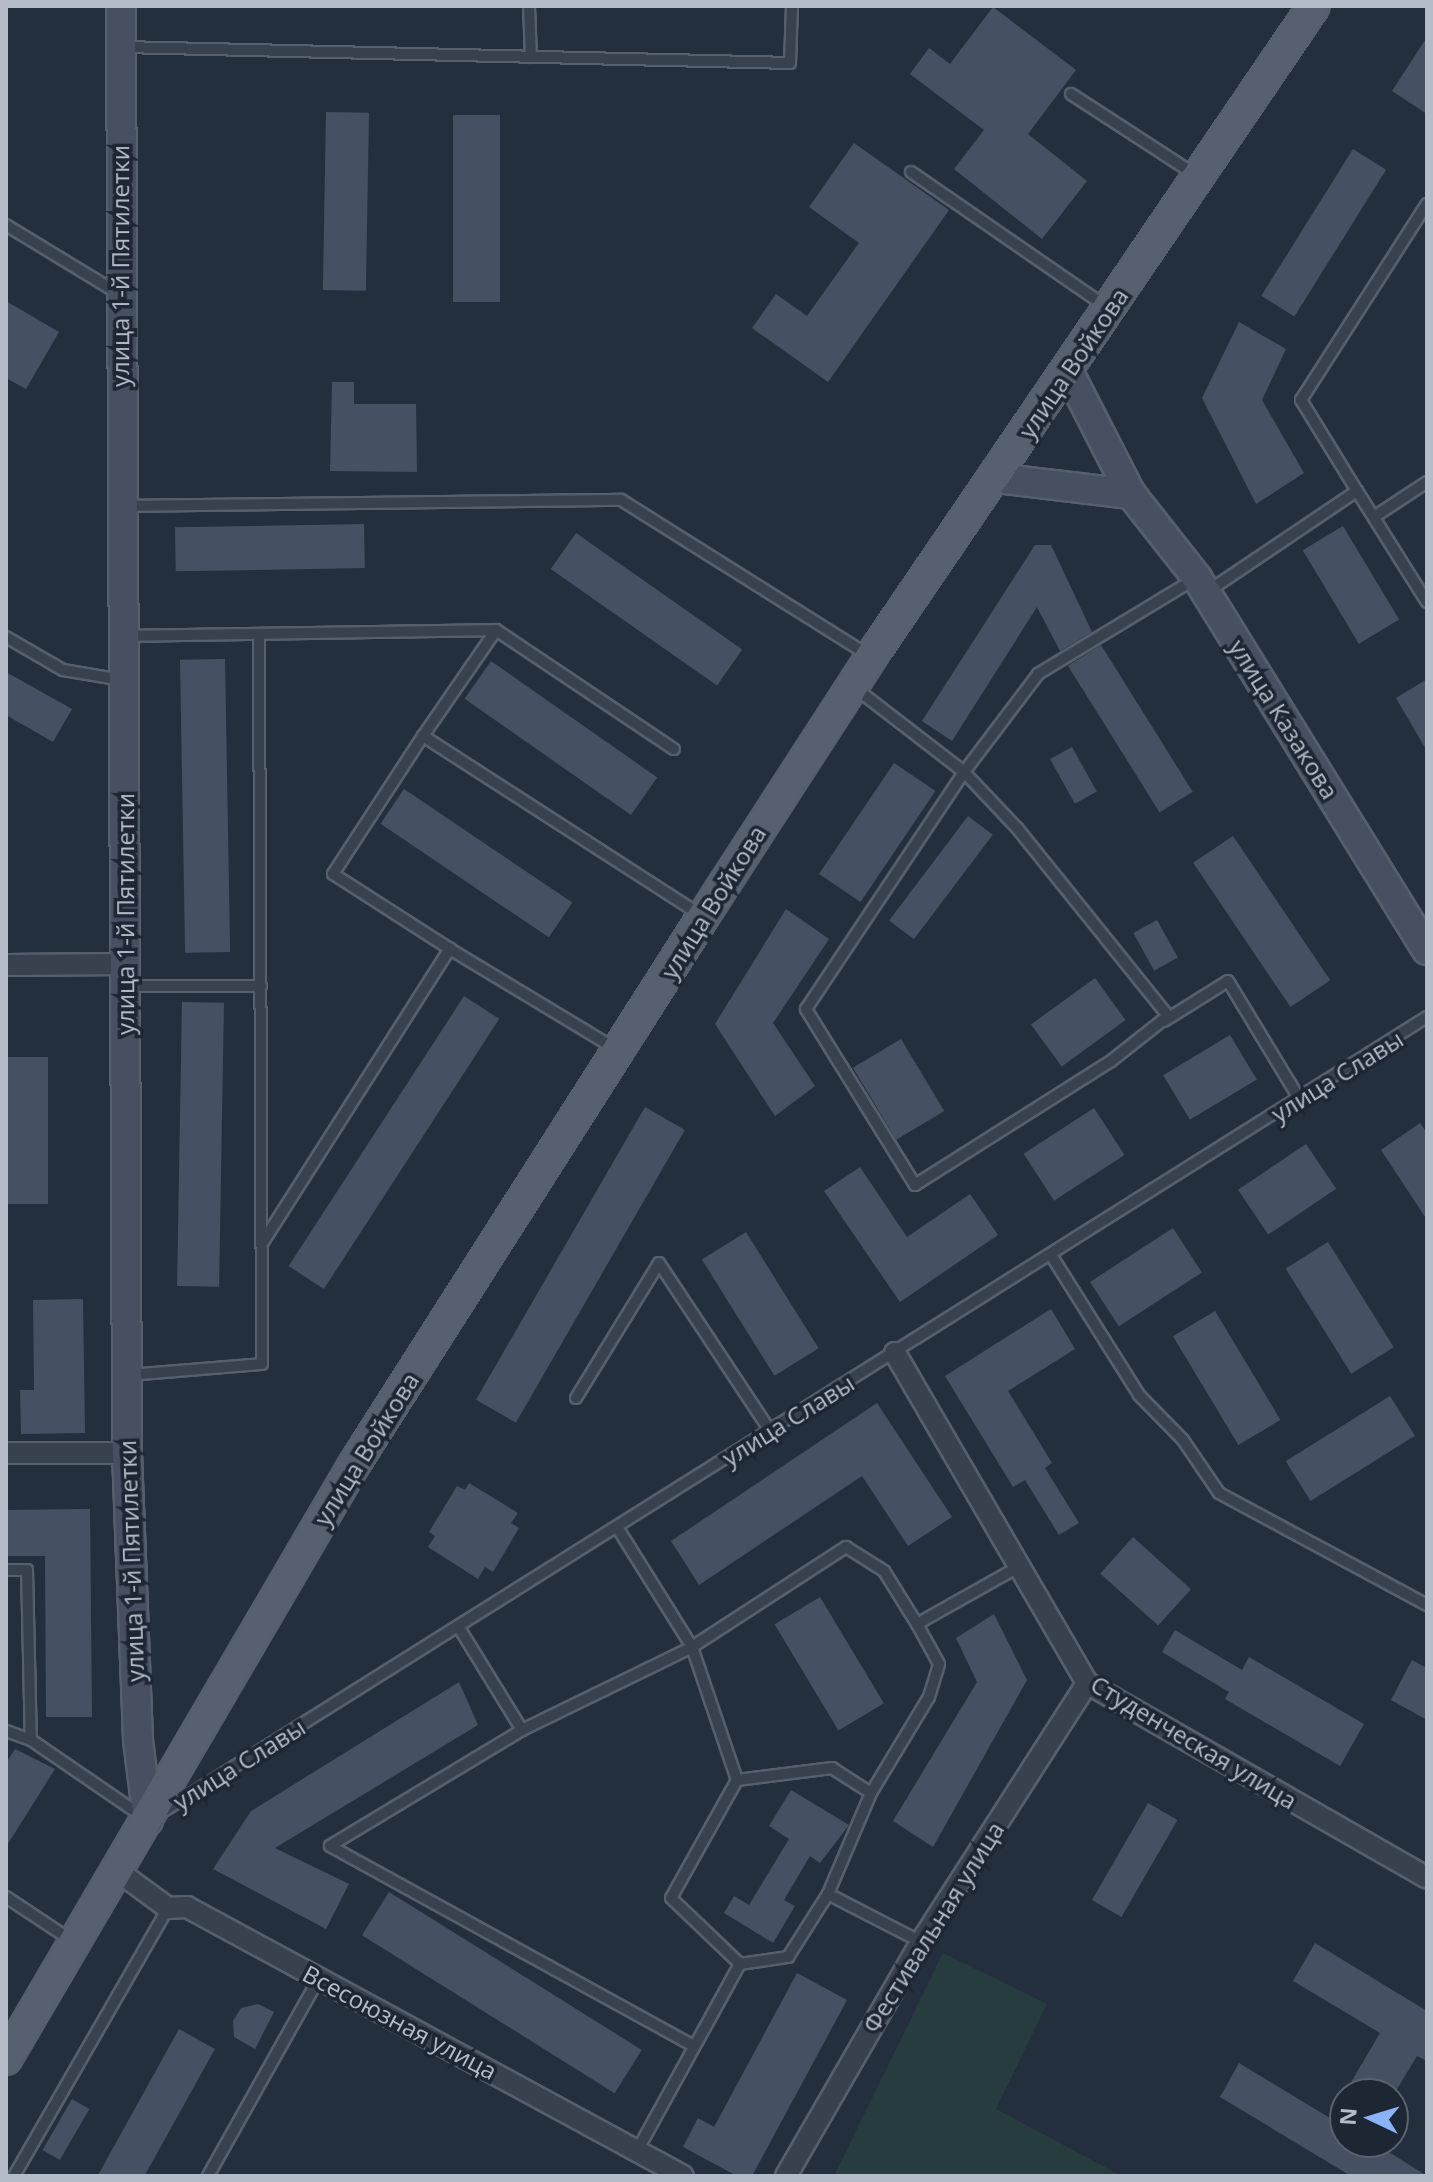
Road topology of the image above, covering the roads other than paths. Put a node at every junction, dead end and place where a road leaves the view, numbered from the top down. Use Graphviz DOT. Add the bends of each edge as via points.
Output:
graph roads {
  1 [pos="121,6"];
  2 [pos="529,6"];
  3 [pos="792,6"];
  4 [pos="1314,6"];
  5 [pos="121,47"];
  6 [pos="531,57"];
  7 [pos="1071,94"];
  8 [pos="911,172"];
  9 [pos="1199,177"];
  10 [pos="1427,204"];
  11 [pos="6,225"];
  12 [pos="118,293"];
  13 [pos="1110,310"];
  14 [pos="1068,371"];
  15 [pos="996,478"];
  16 [pos="1427,482"];
  17 [pos="1357,491"];
  18 [pos="1131,494"];
  19 [pos="121,506"];
  20 [pos="1374,517"];
  21 [pos="1201,586"];
  22 [pos="1427,602"];
  23 [pos="496,630"];
  24 [pos="259,634"];
  25 [pos="123,636"];
  26 [pos="6,637"];
  27 [pos="871,657"];
  28 [pos="123,680"];
  29 [pos="852,685"];
  30 [pos="423,736"];
  31 [pos="674,749"];
  32 [pos="964,772"];
  33 [pos="703,917"];
  34 [pos="450,949"];
  35 [pos="1427,950"];
  36 [pos="6,965"];
  37 [pos="126,975"];
  38 [pos="261,986"];
  39 [pos="1427,1017"];
  40 [pos="1158,1024"];
  41 [pos="620,1052"];
  42 [pos="1300,1100"];
  43 [pos="262,1244"];
  44 [pos="1051,1255"];
  45 [pos="892,1351"];
  46 [pos="126,1375"];
  47 [pos="576,1398"];
  48 [pos="770,1431"];
  49 [pos="6,1453"];
  50 [pos="127,1453"];
  51 [pos="617,1527"];
  52 [pos="1020,1566"];
  53 [pos="6,1570"];
  54 [pos="1427,1605"];
  55 [pos="917,1624"];
  56 [pos="458,1626"];
  57 [pos="692,1647"];
  58 [pos="1087,1683"];
  59 [pos="522,1730"];
  60 [pos="6,1731"];
  61 [pos="31,1740"];
  62 [pos="737,1780"];
  63 [pos="871,1793"];
  64 [pos="148,1820"];
  65 [pos="119,1872"];
  66 [pos="1427,1878"];
  67 [pos="828,1894"];
  68 [pos="6,1897"];
  69 [pos="168,1908"];
  70 [pos="921,1942"];
  71 [pos="75,1943"];
  72 [pos="740,1964"];
  73 [pos="319,1978"];
  74 [pos="694,2046"];
  75 [pos="6,2059"];
  76 [pos="637,2151"];
  77 [pos="14,2176"];
  78 [pos="208,2176"];
  79 [pos="683,2176"];
  80 [pos="786,2176"];
  1 -- 5 [label="main road, улица 1-й Пятилетки"];
  2 -- 6 [label="lane"];
  3 -- 6 [label="lane" via="790,63"];
  4 -- 9 [label="main road, улица Войкова"];
  5 -- 6 [label="lane"];
  5 -- 12 [label="main road, улица 1-й Пятилетки"];
  7 -- 9 [label="lane"];
  8 -- 13 [label="lane"];
  9 -- 13 [label="main road, улица Войкова"];
  10 -- 17 [label="lane" via="1301,400"];
  11 -- 12 [label="lane"];
  12 -- 19 [label="main road, улица 1-й Пятилетки"];
  13 -- 14 [label="main road, улица Войкова"];
  14 -- 15 [label="main road, улица Войкова"];
  14 -- 18 [label="main road, улица Казакова"];
  15 -- 18 [label="main road"];
  15 -- 27 [label="main road, улица Войкова"];
  16 -- 20 [label="lane"];
  17 -- 20 [label="lane"];
  17 -- 21 [label="lane"];
  18 -- 21 [label="main road, улица Казакова"];
  19 -- 25 [label="main road, улица 1-й Пятилетки"];
  19 -- 27 [label="lane" via="621,500"];
  20 -- 22 [label="lane"];
  21 -- 32 [label="lane" via="1038,674"];
  21 -- 35 [label="main road, улица Казакова"];
  23 -- 24 [label="lane"];
  23 -- 30 [label="lane"];
  23 -- 31 [label="lane"];
  24 -- 25 [label="lane"];
  24 -- 38 [label="lane"];
  25 -- 28 [label="main road, улица 1-й Пятилетки"];
  26 -- 28 [label="lane" via="63,670"];
  27 -- 29 [label="main road, улица Войкова"];
  28 -- 37 [label="main road, улица 1-й Пятилетки"];
  29 -- 32 [label="lane"];
  29 -- 33 [label="main road, улица Войкова"];
  30 -- 33 [label="lane"];
  30 -- 34 [label="lane" via="333,874"];
  32 -- 40 [label="lane" via="1017,828 1168,1016"];
  32 -- 40 [label="lane" via="806,1009 915,1185 1111,1061"];
  33 -- 41 [label="main road, улица Войкова"];
  34 -- 41 [label="lane"];
  34 -- 43 [label="lane"];
  36 -- 37 [label="street"];
  37 -- 38 [label="lane"];
  37 -- 46 [label="main road, улица 1-й Пятилетки"];
  38 -- 43 [label="lane"];
  39 -- 42 [label="lane, улица Славы"];
  40 -- 42 [label="lane" via="1228,981"];
  41 -- 64 [label="main road, улица Войкова" via="355,1463"];
  42 -- 44 [label="lane, улица Славы"];
  43 -- 46 [label="lane" via="262,1364"];
  44 -- 45 [label="lane, улица Славы"];
  44 -- 54 [label="lane" via="1139,1395 1183,1440 1219,1493"];
  45 -- 48 [label="lane, улица Славы"];
  45 -- 52 [label="street, Студенческая улица"];
  46 -- 50 [label="main road, улица 1-й Пятилетки"];
  47 -- 48 [label="lane" via="659,1263"];
  48 -- 51 [label="lane, улица Славы"];
  49 -- 50 [label="street"];
  50 -- 64 [label="main road, улица 1-й Пятилетки" via="138,1733"];
  51 -- 56 [label="lane, улица Славы"];
  51 -- 57 [label="lane"];
  52 -- 55 [label="lane"];
  52 -- 58 [label="street, Студенческая улица"];
  53 -- 61 [label="lane" via="27,1570"];
  55 -- 57 [label="lane" via="884,1571 846,1547"];
  55 -- 63 [label="lane" via="939,1664 929,1697"];
  56 -- 59 [label="lane"];
  56 -- 64 [label="lane, улица Славы"];
  57 -- 59 [label="lane"];
  57 -- 62 [label="lane"];
  58 -- 66 [label="street, Студенческая улица"];
  58 -- 70 [label="street, Фестивальная улица"];
  59 -- 74 [label="lane" via="330,1846"];
  60 -- 61 [label="lane"];
  61 -- 64 [label="lane"];
  62 -- 63 [label="lane" via="832,1768"];
  62 -- 72 [label="lane" via="671,1898"];
  63 -- 67 [label="lane"];
  64 -- 65 [label="main road, улица Войкова"];
  65 -- 69 [label="street, Всесоюзная улица"];
  65 -- 71 [label="main road, улица Войкова"];
  67 -- 70 [label="lane"];
  67 -- 72 [label="lane" via="788,1957"];
  68 -- 71 [label="lane"];
  69 -- 73 [label="street, Всесоюзная улица" via="187,1907"];
  69 -- 77 [label="lane"];
  70 -- 80 [label="street, Фестивальная улица"];
  71 -- 75 [label="main road, улица Войкова"];
  72 -- 74 [label="lane"];
  73 -- 76 [label="street, Всесоюзная улица"];
  73 -- 78 [label="lane"];
  74 -- 76 [label="lane"];
  76 -- 79 [label="street, Всесоюзная улица"];
}
